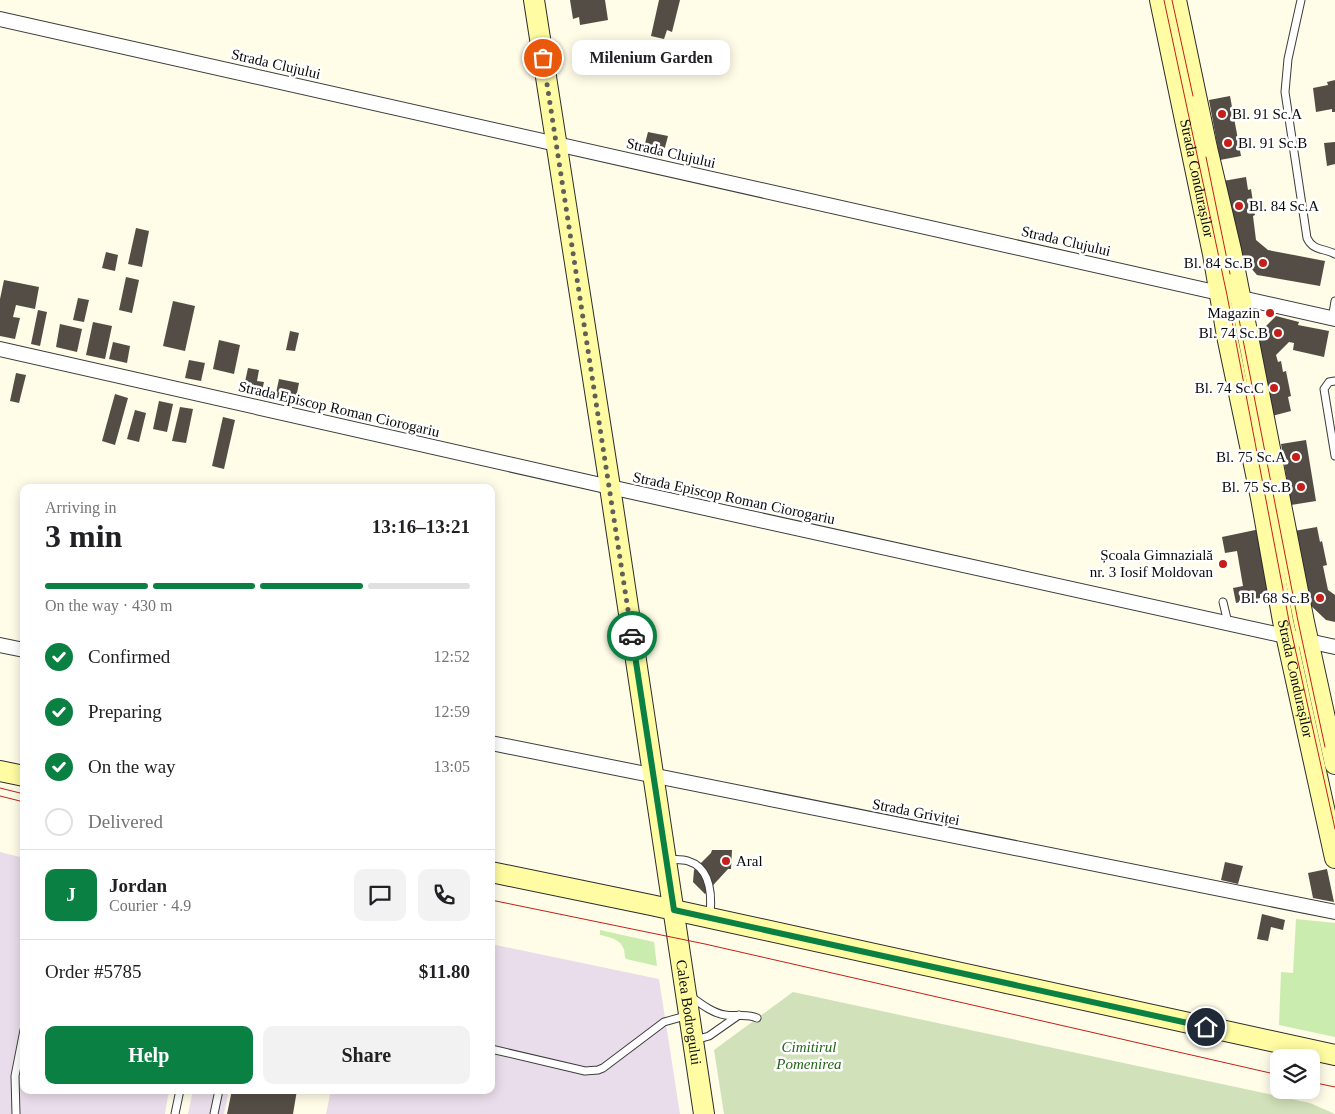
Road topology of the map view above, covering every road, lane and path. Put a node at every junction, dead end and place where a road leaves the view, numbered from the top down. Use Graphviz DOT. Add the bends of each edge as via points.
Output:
graph roads {
  1 [pos="534,0"];
  2 [pos="1160,0"];
  3 [pos="1176,0"];
  4 [pos="1301,0"];
  5 [pos="0,19"];
  6 [pos="556,143"];
  7 [pos="1335,254"];
  8 [pos="1220,293"];
  9 [pos="1240,298"];
  10 [pos="1335,301"];
  11 [pos="1333,319"];
  12 [pos="0,349"];
  13 [pos="1335,381"];
  14 [pos="1335,456"];
  15 [pos="610,487"];
  16 [pos="1223,602"];
  17 [pos="1228,623"];
  18 [pos="1286,636"];
  19 [pos="1309,641"];
  20 [pos="0,645"];
  21 [pos="1335,647"];
  22 [pos="20,649"];
  23 [pos="495,745"];
  24 [pos="1335,764"];
  25 [pos="0,771"];
  26 [pos="20,775"];
  27 [pos="654,776"];
  28 [pos="1335,858"];
  29 [pos="666,859"];
  30 [pos="495,873"];
  31 [pos="674,910"];
  32 [pos="1335,912"];
  33 [pos="710,918"];
  34 [pos="685,993"];
  35 [pos="740,1015"];
  36 [pos="688,1016"];
  37 [pos="757,1018"];
  38 [pos="692,1041"];
  39 [pos="495,1050"];
  40 [pos="20,1055"];
  41 [pos="1335,1055"];
  42 [pos="179,1094"];
  43 [pos="218,1094"];
  44 [pos="16,1114"];
  45 [pos="175,1114"];
  46 [pos="214,1114"];
  47 [pos="704,1114"];
  1 -- 6 [label="main road, Calea Bodrogului"];
  2 -- 8 [label="main road, Strada Condurașilor"];
  3 -- 9 [label="main road, Strada Condurașilor"];
  4 -- 7 [label="lane" via="1288,59 1285,92 1307,238 1316,248"];
  5 -- 6 [label="street, Strada Clujului"];
  6 -- 8 [label="street, Strada Clujului"];
  6 -- 15 [label="main road, Calea Bodrogului"];
  8 -- 9 [label="street, Strada Clujului"];
  8 -- 18 [label="main road, Strada Condurașilor"];
  9 -- 11 [label="street, Strada Clujului"];
  9 -- 19 [label="main road, Strada Condurașilor"];
  10 -- 11 [label="lane"];
  12 -- 15 [label="street, Strada Episcop Roman Ciorogariu"];
  13 -- 14 [label="lane" via="1329,382 1324,389"];
  15 -- 17 [label="street, Strada Episcop Roman Ciorogariu"];
  15 -- 27 [label="main road, Calea Bodrogului"];
  16 -- 17 [label="lane"];
  17 -- 18 [label="street, Strada Episcop Roman Ciorogariu"];
  18 -- 19 [label="street, Strada Episcop Roman Ciorogariu"];
  18 -- 28 [label="main road, Strada Condurașilor"];
  19 -- 21 [label="street, Strada Episcop Roman Ciorogariu"];
  19 -- 24 [label="main road, Strada Condurașilor"];
  20 -- 22 [label="street"];
  23 -- 27 [label="street, Strada Griviței"];
  25 -- 26 [label="main road"];
  27 -- 29 [label="main road, Calea Bodrogului"];
  27 -- 32 [label="street, Strada Griviței"];
  29 -- 31 [label="main road, Calea Bodrogului"];
  29 -- 33 [label="lane" via="686,860 700,867 711,899"];
  30 -- 31 [label="main road"];
  31 -- 33 [label="main road"];
  31 -- 34 [label="main road, Calea Bodrogului"];
  33 -- 41 [label="main road"];
  34 -- 35 [label="lane" via="716,1012"];
  34 -- 36 [label="main road, Calea Bodrogului"];
  35 -- 37 [label="lane"];
  35 -- 38 [label="lane" via="709,1036"];
  36 -- 38 [label="main road, Calea Bodrogului"];
  36 -- 39 [label="lane" via="664,1022 598,1070 585,1071"];
  38 -- 47 [label="main road, Calea Bodrogului"];
  40 -- 44 [label="lane" via="15,1076"];
  42 -- 45 [label="lane"];
  43 -- 46 [label="lane"];
}
